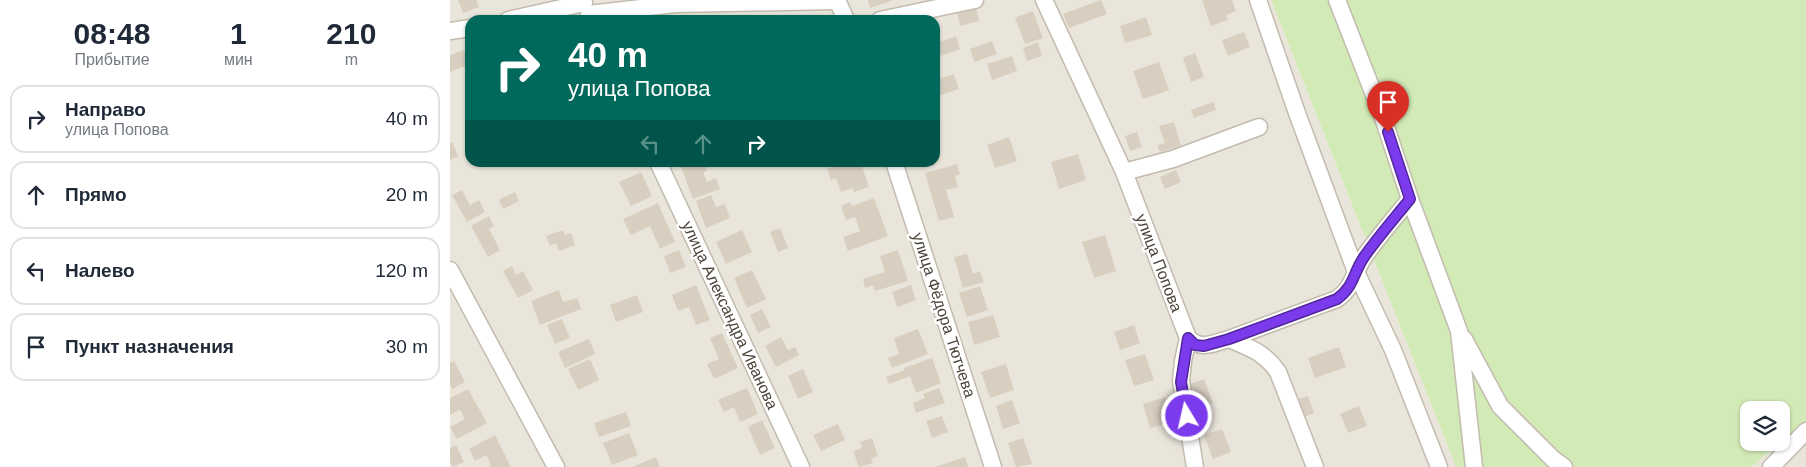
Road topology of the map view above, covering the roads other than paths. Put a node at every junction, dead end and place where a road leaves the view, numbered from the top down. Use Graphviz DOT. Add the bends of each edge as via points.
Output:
graph roads {
  1 [pos="837,0"];
  2 [pos="975,0"];
  3 [pos="1044,0"];
  4 [pos="1258,0"];
  5 [pos="1337,0"];
  6 [pos="587,9"];
  7 [pos="544,15"];
  8 [pos="844,15"];
  9 [pos="904,15"];
  10 [pos="465,29"];
  11 [pos="450,31"];
  12 [pos="1259,128"];
  13 [pos="660,167"];
  14 [pos="896,167"];
  15 [pos="1124,172"];
  16 [pos="1410,199"];
  17 [pos="450,270"];
  18 [pos="1356,272"];
  19 [pos="1459,330"];
  20 [pos="1188,338"];
  21 [pos="1229,339"];
  22 [pos="1806,431"];
  23 [pos="556,467"];
  24 [pos="801,467"];
  25 [pos="994,467"];
  26 [pos="1195,467"];
  27 [pos="1315,467"];
  28 [pos="1439,467"];
  29 [pos="1474,467"];
  30 [pos="1564,467"];
  31 [pos="1771,467"];
  1 -- 6 [label="street"];
  1 -- 8 [label="street"];
  2 -- 9 [label="street"];
  3 -- 15 [label="street, улица Попова"];
  4 -- 18 [label="street"];
  5 -- 16 [label="street" via="1382,115"];
  6 -- 7 [label="street"];
  10 -- 11 [label="street"];
  12 -- 15 [label="street" via="1173,160"];
  13 -- 24 [label="street, улица Александра Иванова"];
  14 -- 25 [label="street, улица Фёдора Тютчева"];
  15 -- 20 [label="street, улица Попова"];
  16 -- 18 [label="street"];
  16 -- 19 [label="street"];
  17 -- 23 [label="street"];
  18 -- 21 [label="street" via="1351,286 1337,299"];
  18 -- 28 [label="street" via="1393,350"];
  19 -- 29 [label="street"];
  19 -- 30 [label="street" via="1500,406"];
  20 -- 21 [label="street" via="1195,345 1204,346"];
  20 -- 26 [label="street" via="1181,382"];
  21 -- 27 [label="street" via="1259,352 1274,366"];
  22 -- 31 [label="street"];
}
